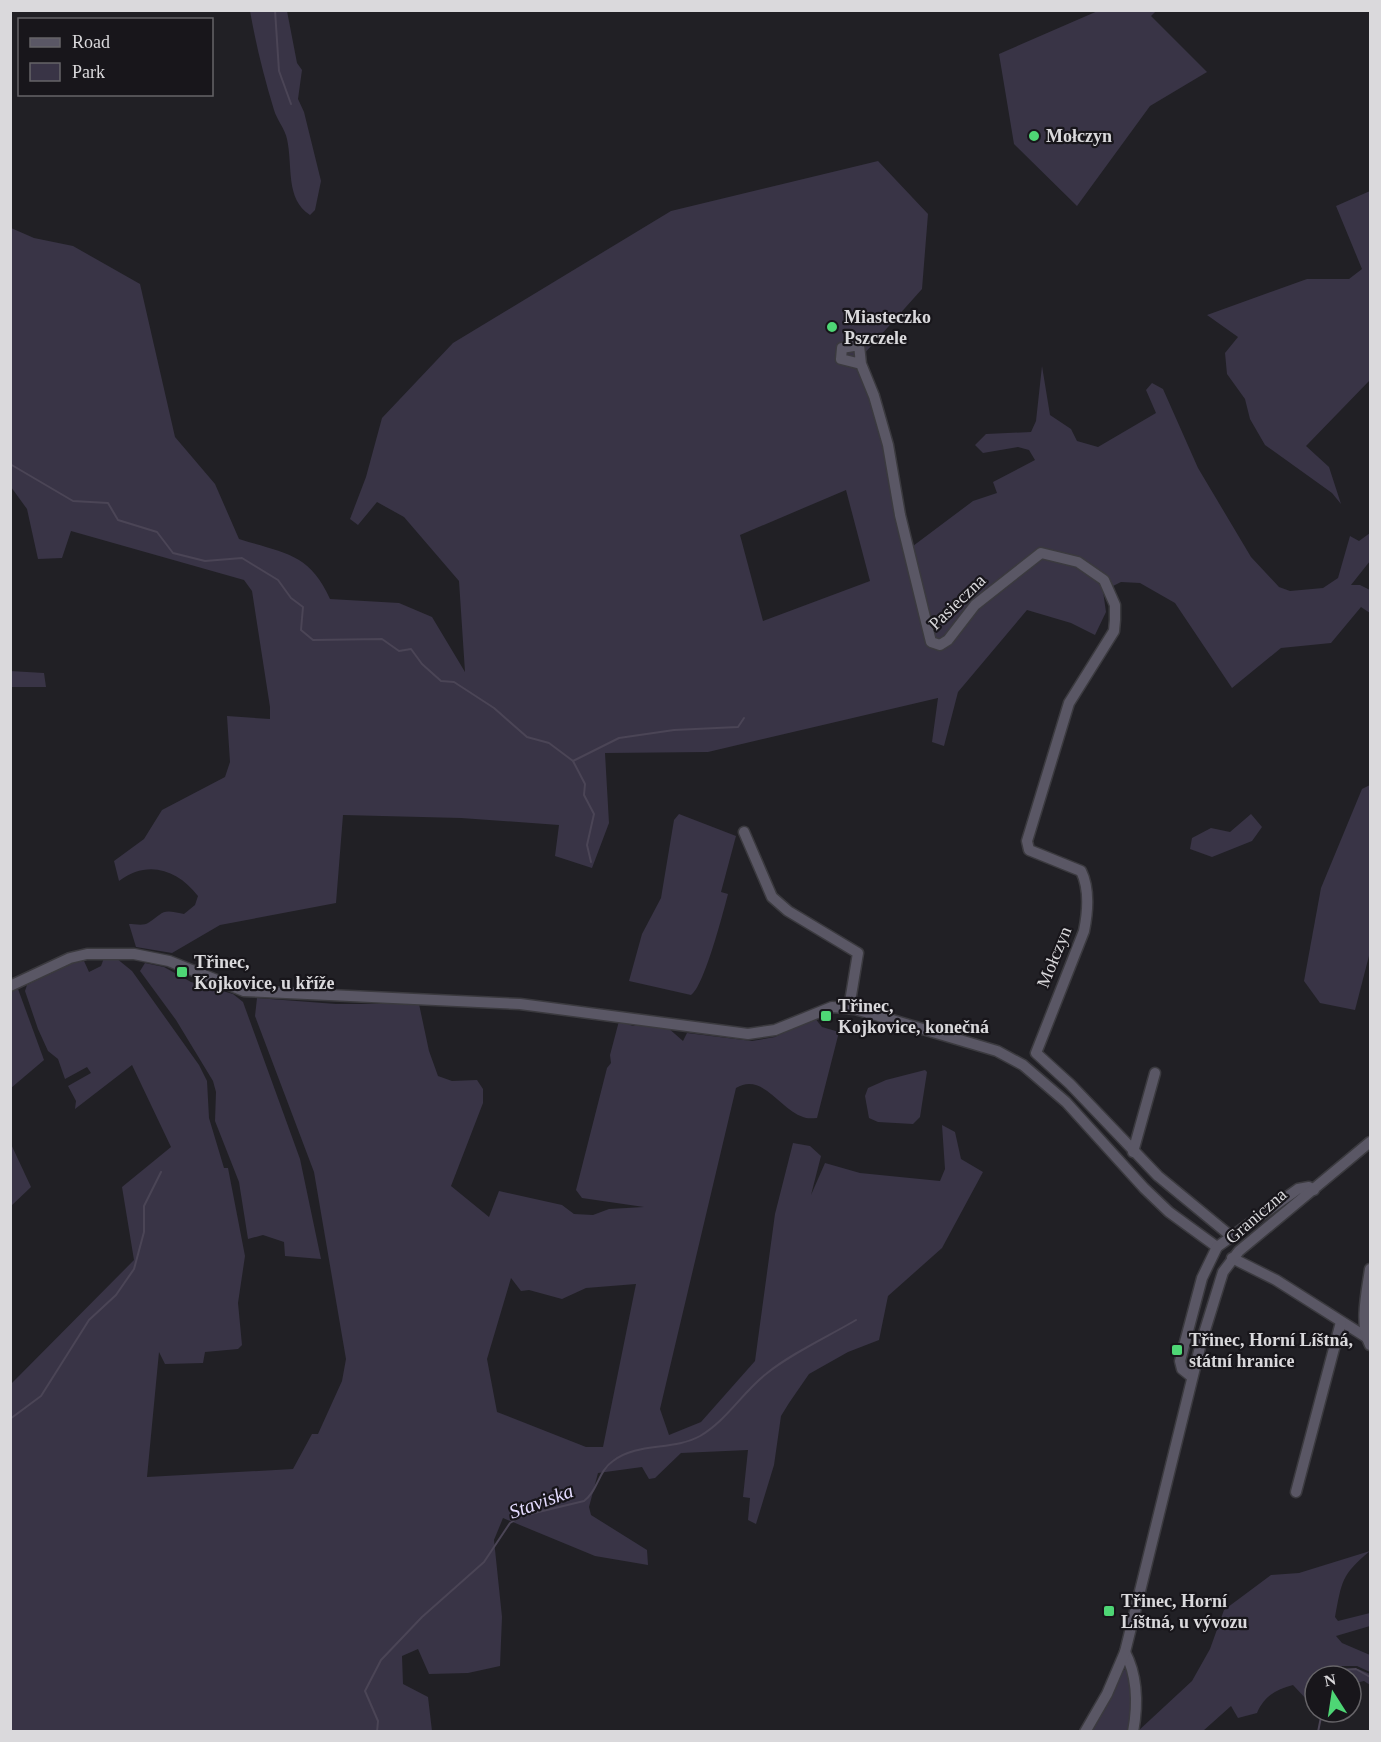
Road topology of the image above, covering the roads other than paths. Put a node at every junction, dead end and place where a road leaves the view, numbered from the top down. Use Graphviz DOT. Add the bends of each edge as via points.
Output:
graph roads {
  1 [pos="861,364"];
  2 [pos="1070,703"];
  3 [pos="744,832"];
  4 [pos="10,986"];
  5 [pos="849,1008"];
  6 [pos="1155,1073"];
  7 [pos="1371,1142"];
  8 [pos="1133,1152"];
  9 [pos="1314,1190"];
  10 [pos="1232,1237"];
  11 [pos="1217,1246"];
  12 [pos="1232,1258"];
  13 [pos="1371,1269"];
  14 [pos="1198,1294"];
  15 [pos="1214,1298"];
  16 [pos="1341,1322"];
  17 [pos="1368,1341"];
  18 [pos="1192,1377"];
  19 [pos="1296,1492"];
  20 [pos="1125,1652"];
  21 [pos="1085,1731"];
  22 [pos="1133,1731"];
  1 -- 2 [label="street, Pasieczna" via="888,445 900,515 931,642 940,645 948,640 975,605 1041,553 1078,562 1108,587 1115,605 1114,631"];
  2 -- 8 [label="street, Mołczyn" via="1027,846 1037,854 1081,871 1087,887 1087,917 1036,1053"];
  3 -- 5 [label="street" via="772,897 788,911 858,952"];
  4 -- 5 [label="street" via="70,958 134,954 168,961 244,991 520,1004 748,1034 775,1030 832,1007"];
  5 -- 11 [label="street" via="964,1040 1023,1065 1066,1102 1169,1212"];
  6 -- 8 [label="street"];
  7 -- 9 [label="street, Graniczna"];
  8 -- 10 [label="street, Mołczyn" via="1184,1200"];
  9 -- 10 [label="street" via="1298,1189"];
  9 -- 12 [label="street, Graniczna"];
  10 -- 11 [label="street"];
  11 -- 14 [label="street"];
  12 -- 15 [label="street"];
  12 -- 16 [label="street, Graniczna" via="1276,1280"];
  13 -- 17 [label="street" via="1366,1296"];
  14 -- 15 [label="street"];
  14 -- 18 [label="street" via="1180,1361 1182,1369"];
  15 -- 18 [label="street"];
  16 -- 17 [label="street, Graniczna"];
  16 -- 19 [label="street"];
  18 -- 20 [label="street"];
  20 -- 21 [label="street"];
  20 -- 22 [label="street" via="1134,1668 1137,1713"];
}
